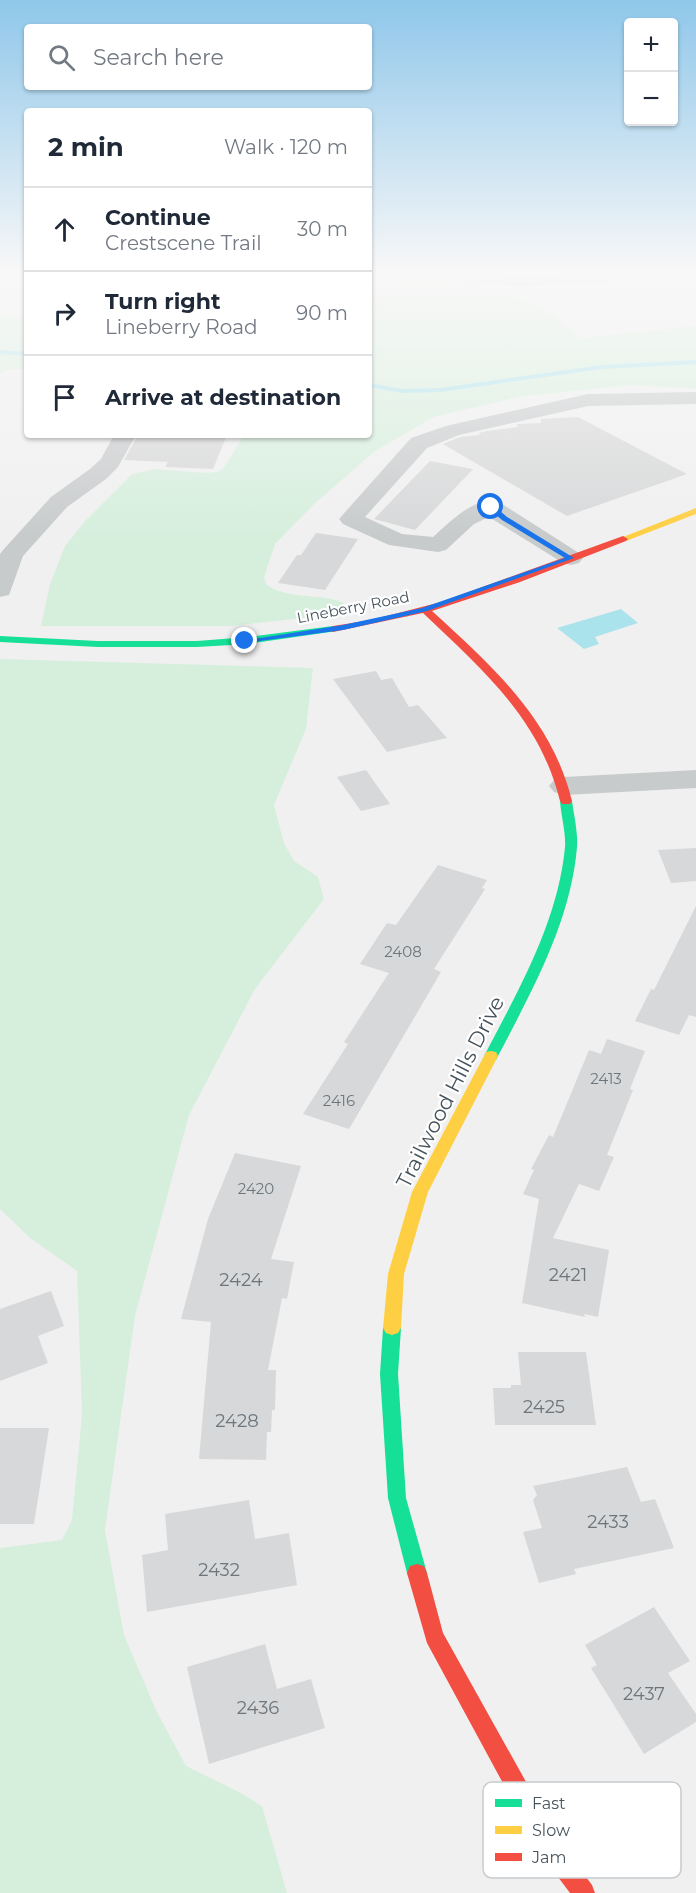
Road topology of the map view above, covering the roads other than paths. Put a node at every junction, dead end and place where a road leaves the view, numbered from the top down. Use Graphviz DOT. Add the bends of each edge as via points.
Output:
graph roads {
  1 [pos="696,398"];
  2 [pos="123,438"];
  3 [pos="696,512"];
  4 [pos="571,558"];
  5 [pos="0,590"];
  6 [pos="424,610"];
  7 [pos="0,639"];
  8 [pos="696,779"];
  9 [pos="564,786"];
  10 [pos="514,1782"];
  11 [pos="573,1878"];
  12 [pos="584,1893"];
  1 -- 4 [label="street" via="588,400 453,430 419,443 351,519 397,540 438,545 466,519 491,507"];
  2 -- 5 [label="street" via="110,462 59,502 12,554"];
  3 -- 4 [label="street, Lineberry Road"];
  4 -- 6 [label="street, Lineberry Road"];
  6 -- 7 [label="street, Lineberry Road" via="343,628 245,641 150,645"];
  6 -- 9 [label="street, Trailwood Hills Drive" via="484,666 537,728"];
  8 -- 9 [label="street"];
  9 -- 10 [label="street, Trailwood Hills Drive" via="571,845 556,919 536,969 420,1192 396,1274 389,1374 397,1498 434,1636"];
  11 -- 12 [label="street, Trailwood Hills Drive"];
}
